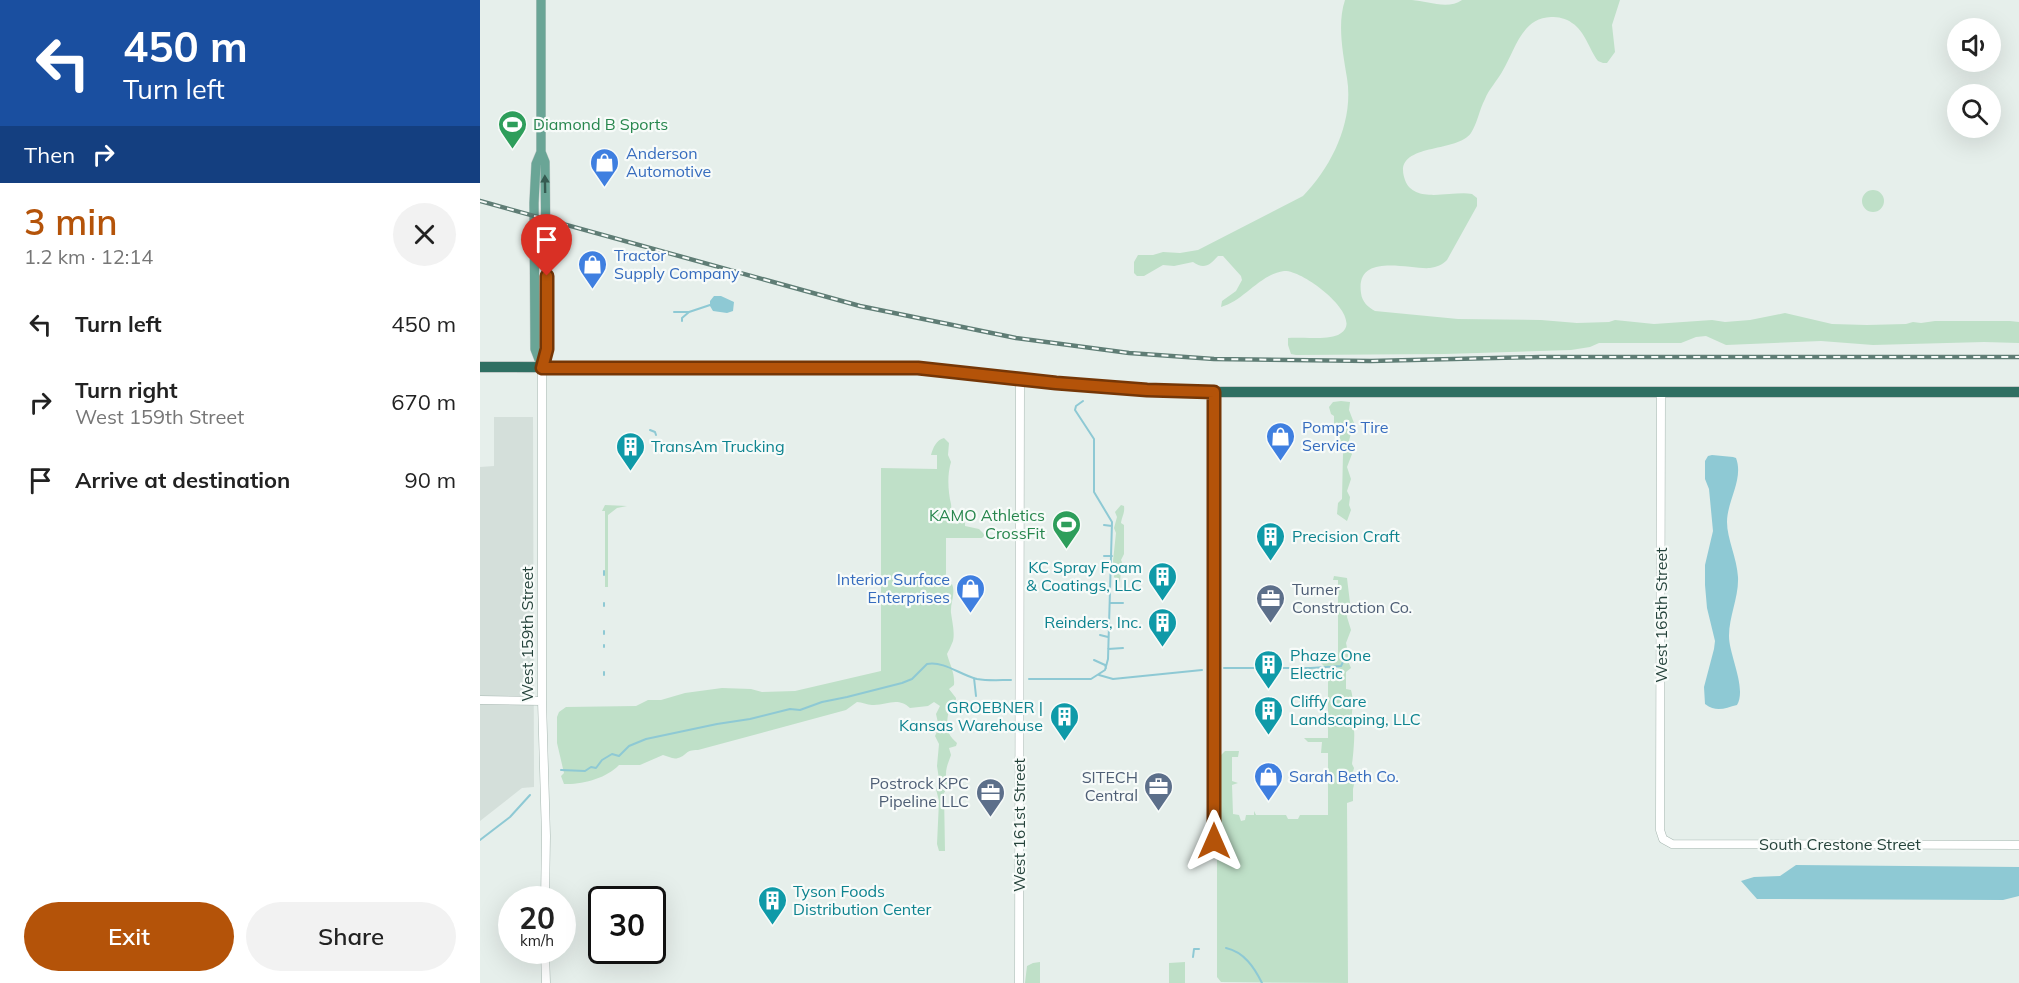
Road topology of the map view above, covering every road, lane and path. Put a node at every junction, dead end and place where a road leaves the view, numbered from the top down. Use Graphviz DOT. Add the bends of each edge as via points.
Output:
graph roads {
  1 [pos="541,0"];
  2 [pos="480,368"];
  3 [pos="542,368"];
  4 [pos="1020,379"];
  5 [pos="1661,391"];
  6 [pos="1214,392"];
  7 [pos="2019,392"];
  8 [pos="480,700"];
  9 [pos="542,701"];
  10 [pos="1663,839"];
  11 [pos="1214,841"];
  12 [pos="2019,845"];
  13 [pos="545,886"];
  14 [pos="546,964"];
  15 [pos="546,983"];
  16 [pos="1019,983"];
  1 -- 3 [label="main road, West 159th Street" via="547,339"];
  2 -- 3 [label="highway"];
  3 -- 4 [label="highway" via="884,367"];
  3 -- 9 [label="street, West 159th Street"];
  4 -- 6 [label="highway"];
  4 -- 16 [label="street, West 161st Street"];
  5 -- 6 [label="highway"];
  5 -- 7 [label="highway"];
  5 -- 10 [label="street, West 165th Street"];
  6 -- 11 [label="street"];
  8 -- 9 [label="street"];
  9 -- 13 [label="street, West 159th Street"];
  10 -- 12 [label="street, South Crestone Street" via="1672,844"];
  14 -- 15 [label="street"];
}
